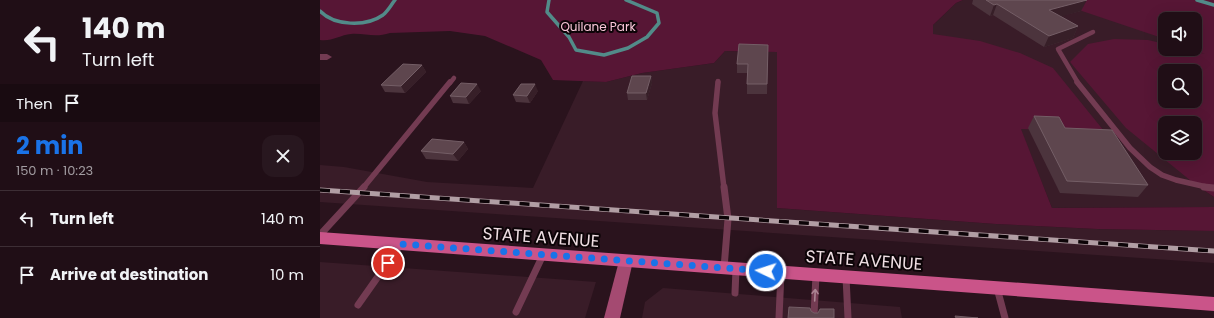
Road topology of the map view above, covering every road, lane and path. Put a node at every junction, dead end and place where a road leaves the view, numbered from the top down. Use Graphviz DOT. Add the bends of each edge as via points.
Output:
graph roads {
  1 [pos="1093,32"];
  2 [pos="454,78"];
  3 [pos="718,81"];
  4 [pos="1214,188"];
  5 [pos="322,239"];
  6 [pos="401,244"];
  7 [pos="543,255"];
  8 [pos="626,261"];
  9 [pos="730,269"];
  10 [pos="781,272"];
  11 [pos="816,275"];
  12 [pos="846,277"];
  13 [pos="997,288"];
  14 [pos="735,294"];
  15 [pos="1214,304"];
  16 [pos="358,305"];
  17 [pos="516,312"];
  18 [pos="814,315"];
  19 [pos="612,318"];
  20 [pos="779,318"];
  21 [pos="848,318"];
  22 [pos="1005,318"];
  1 -- 4 [label="lane" via="1058,49 1064,63 1089,99 1139,158 1155,171 1176,181"];
  2 -- 5 [label="lane"];
  3 -- 9 [label="lane" via="715,113 728,219"];
  5 -- 6 [label="main road, STATE AVENUE"];
  6 -- 7 [label="main road, STATE AVENUE"];
  6 -- 16 [label="lane"];
  7 -- 8 [label="main road, STATE AVENUE"];
  7 -- 17 [label="lane"];
  8 -- 9 [label="main road, STATE AVENUE"];
  8 -- 19 [label="street"];
  9 -- 10 [label="main road, STATE AVENUE"];
  9 -- 14 [label="lane"];
  10 -- 11 [label="main road, STATE AVENUE"];
  10 -- 20 [label="lane"];
  11 -- 12 [label="main road, STATE AVENUE"];
  18 -- 11 [label="lane, one-way"];
  12 -- 13 [label="main road, STATE AVENUE"];
  12 -- 21 [label="lane"];
  13 -- 15 [label="main road, STATE AVENUE"];
  13 -- 22 [label="lane"];
}
